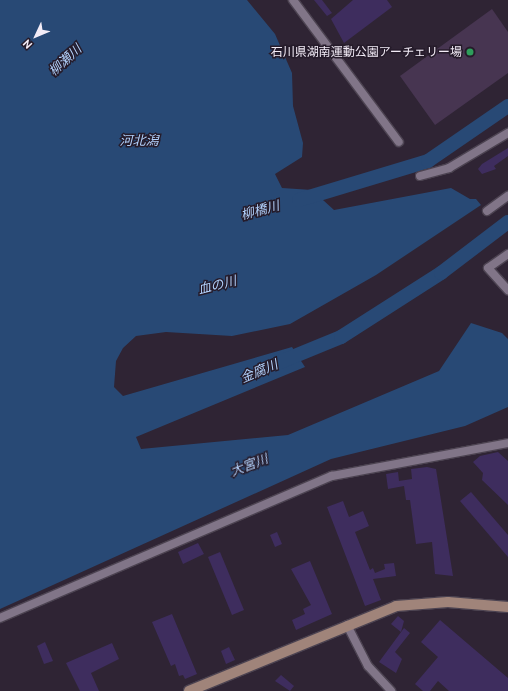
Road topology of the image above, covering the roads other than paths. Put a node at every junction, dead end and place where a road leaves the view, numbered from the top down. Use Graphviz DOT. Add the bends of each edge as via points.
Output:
graph roads {
  1 [pos="293,0"];
  2 [pos="508,133"];
  3 [pos="399,142"];
  4 [pos="420,176"];
  5 [pos="508,196"];
  6 [pos="487,211"];
  7 [pos="508,254"];
  8 [pos="508,290"];
  9 [pos="508,443"];
  10 [pos="508,608"];
  11 [pos="0,618"];
  12 [pos="347,625"];
  13 [pos="189,691"];
  14 [pos="391,691"];
  1 -- 3 [label="street"];
  2 -- 4 [label="street" via="449,168"];
  5 -- 6 [label="street"];
  7 -- 8 [label="street" via="488,268"];
  9 -- 11 [label="street" via="332,476"];
  10 -- 12 [label="street" via="420,602 383,610"];
  12 -- 13 [label="street"];
  12 -- 14 [label="street" via="368,666"];
}
